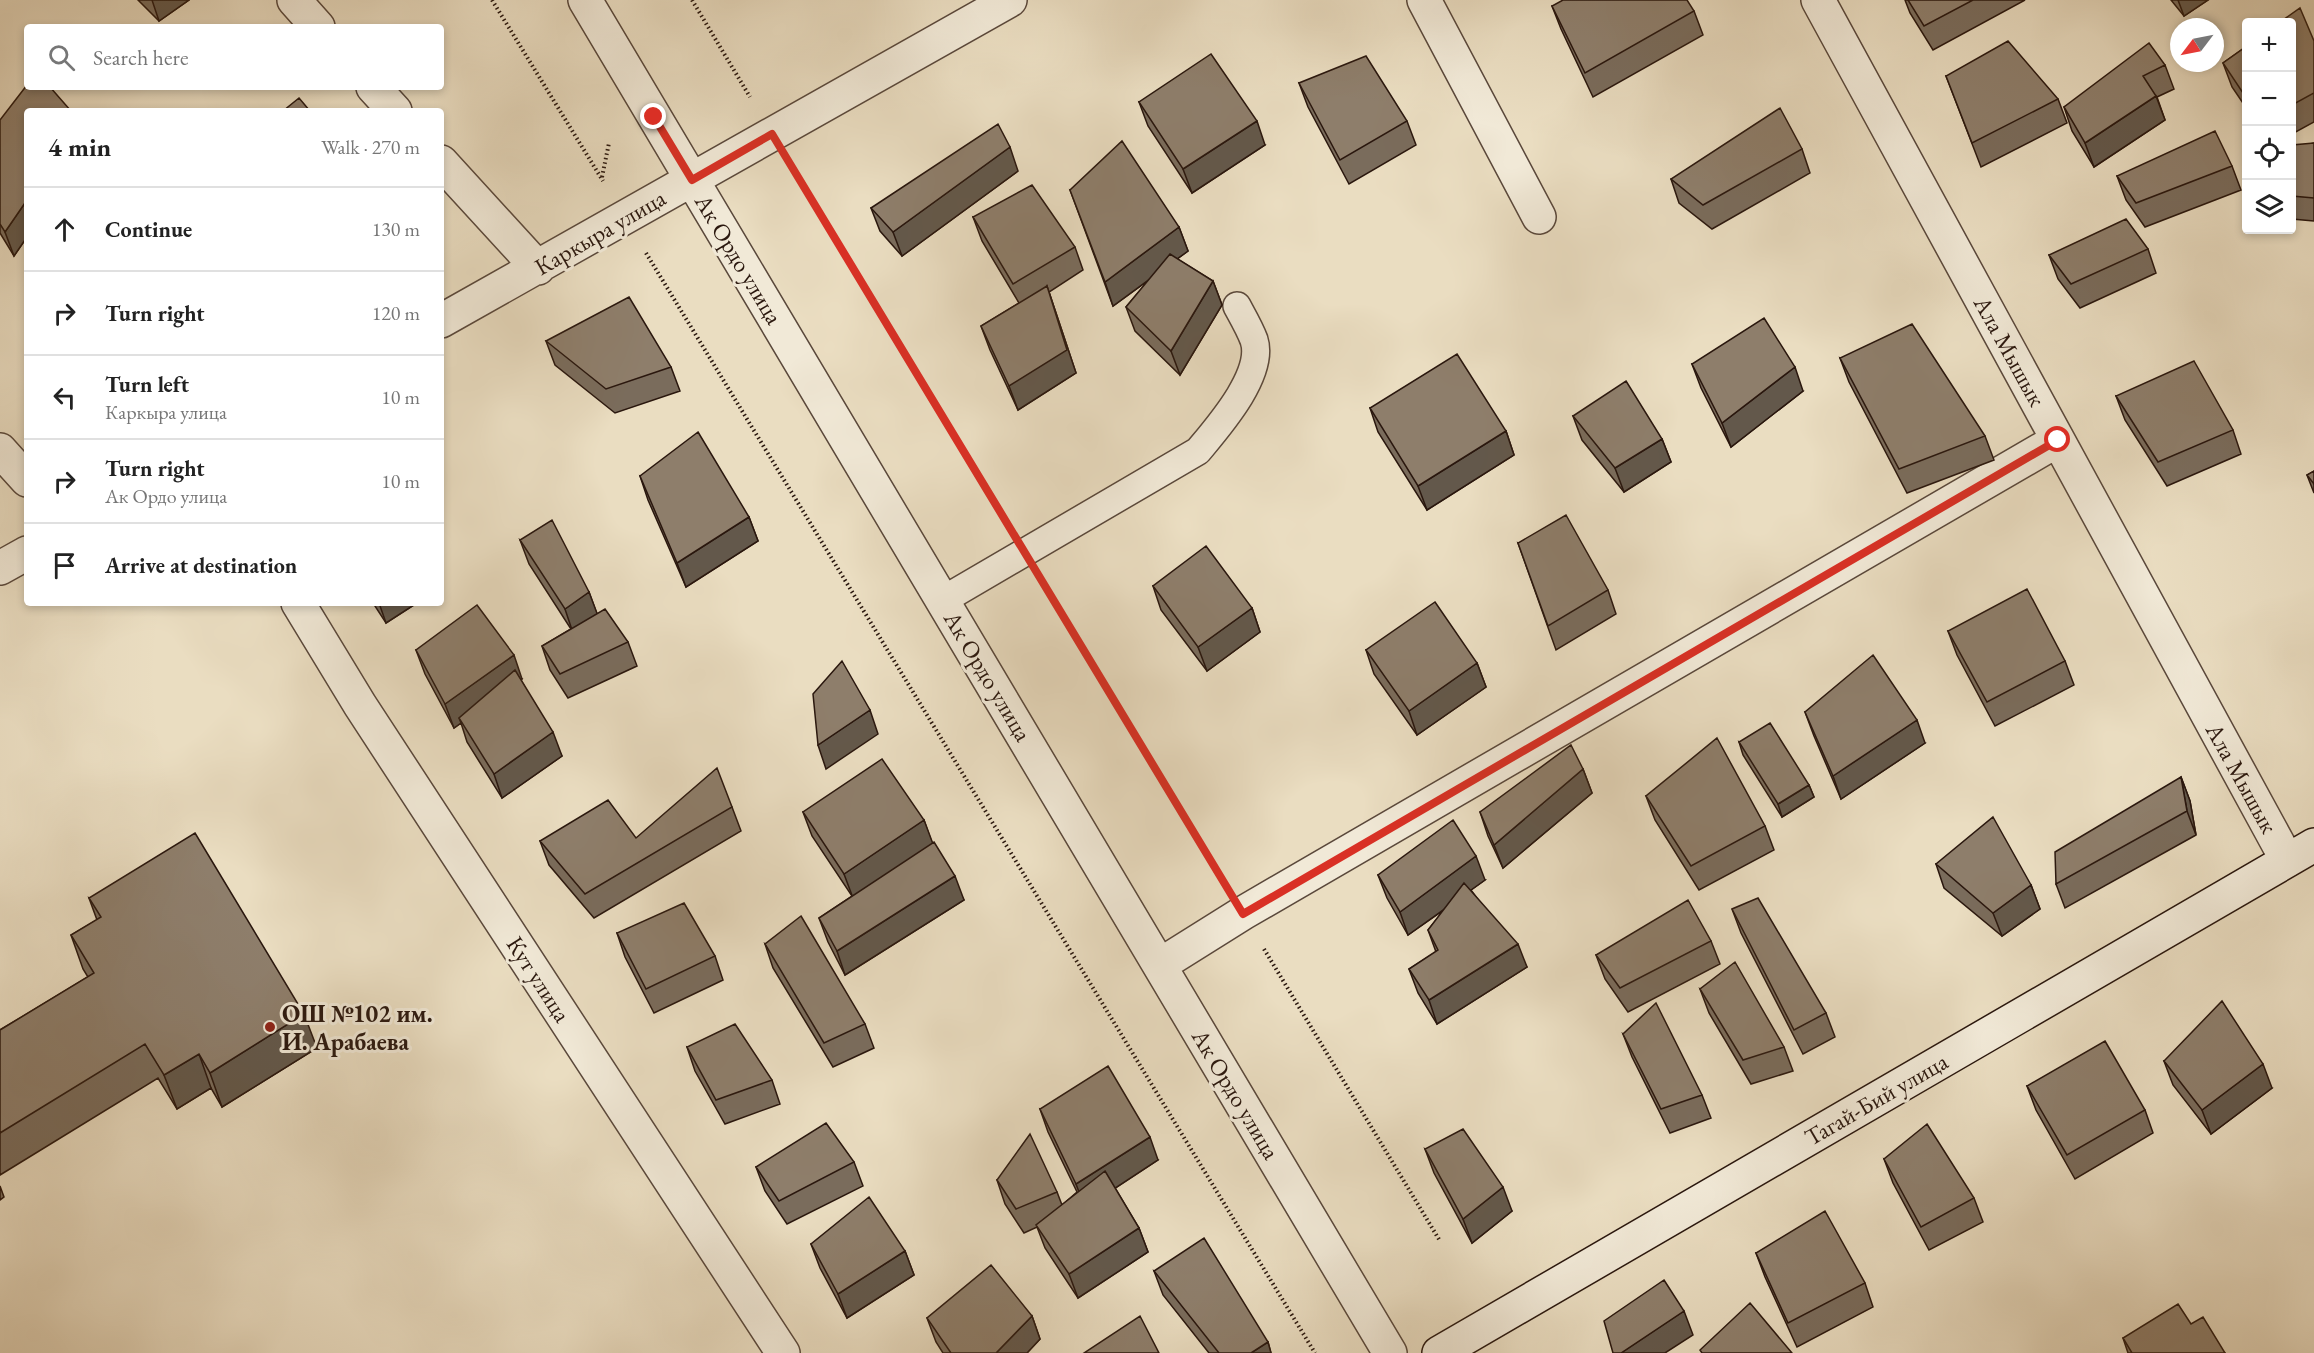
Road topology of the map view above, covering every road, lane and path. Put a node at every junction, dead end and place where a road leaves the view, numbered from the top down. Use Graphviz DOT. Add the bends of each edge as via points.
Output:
graph roads {
  1 [pos="294,0"];
  2 [pos="492,0"];
  3 [pos="585,0"];
  4 [pos="692,0"];
  5 [pos="1010,0"];
  6 [pos="1424,0"];
  7 [pos="1818,0"];
  8 [pos="315,24"];
  9 [pos="376,90"];
  10 [pos="392,108"];
  11 [pos="772,134"];
  12 [pos="609,143"];
  13 [pos="444,165"];
  14 [pos="602,179"];
  15 [pos="692,180"];
  16 [pos="606,186"];
  17 [pos="1539,217"];
  18 [pos="645,252"];
  19 [pos="538,268"];
  20 [pos="1237,306"];
  21 [pos="444,319"];
  22 [pos="2058,440"];
  23 [pos="0,450"];
  24 [pos="24,477"];
  25 [pos="1024,552"];
  26 [pos="24,555"];
  27 [pos="0,568"];
  28 [pos="943,600"];
  29 [pos="300,606"];
  30 [pos="2300,853"];
  31 [pos="1243,914"];
  32 [pos="1160,965"];
  33 [pos="1440,1241"];
  34 [pos="783,1353"];
  35 [pos="1315,1353"];
  36 [pos="1390,1353"];
  37 [pos="1439,1353"];
  1 -- 8 [label="street"];
  2 -- 14 [label="path"];
  3 -- 15 [label="street, Ак Ордо улица"];
  4 -- 11 [label="path"];
  5 -- 11 [label="street, Каркыра улица"];
  6 -- 17 [label="street"];
  7 -- 22 [label="street, Ала Мышык"];
  9 -- 10 [label="street"];
  11 -- 15 [label="street, Каркыра улица"];
  11 -- 25 [label="path"];
  12 -- 14 [label="path"];
  13 -- 19 [label="street"];
  14 -- 16 [label="path"];
  15 -- 19 [label="street, Каркыра улица"];
  15 -- 28 [label="street, Ак Ордо улица"];
  18 -- 35 [label="path"];
  19 -- 21 [label="street, Каркыра улица"];
  20 -- 25 [label="lane" via="1255,342 1253,370 1228,416 1198,450"];
  22 -- 30 [label="street, Ала Мышык"];
  22 -- 31 [label="street"];
  23 -- 24 [label="street"];
  25 -- 28 [label="lane"];
  25 -- 31 [label="path"];
  26 -- 27 [label="street"];
  28 -- 32 [label="street, Ак Ордо улица"];
  29 -- 34 [label="street, Кут улица" via="360,705"];
  30 -- 37 [label="street, Тагай-Бий улица"];
  31 -- 32 [label="street"];
  31 -- 33 [label="path"];
  32 -- 36 [label="street, Ак Ордо улица"];
}
